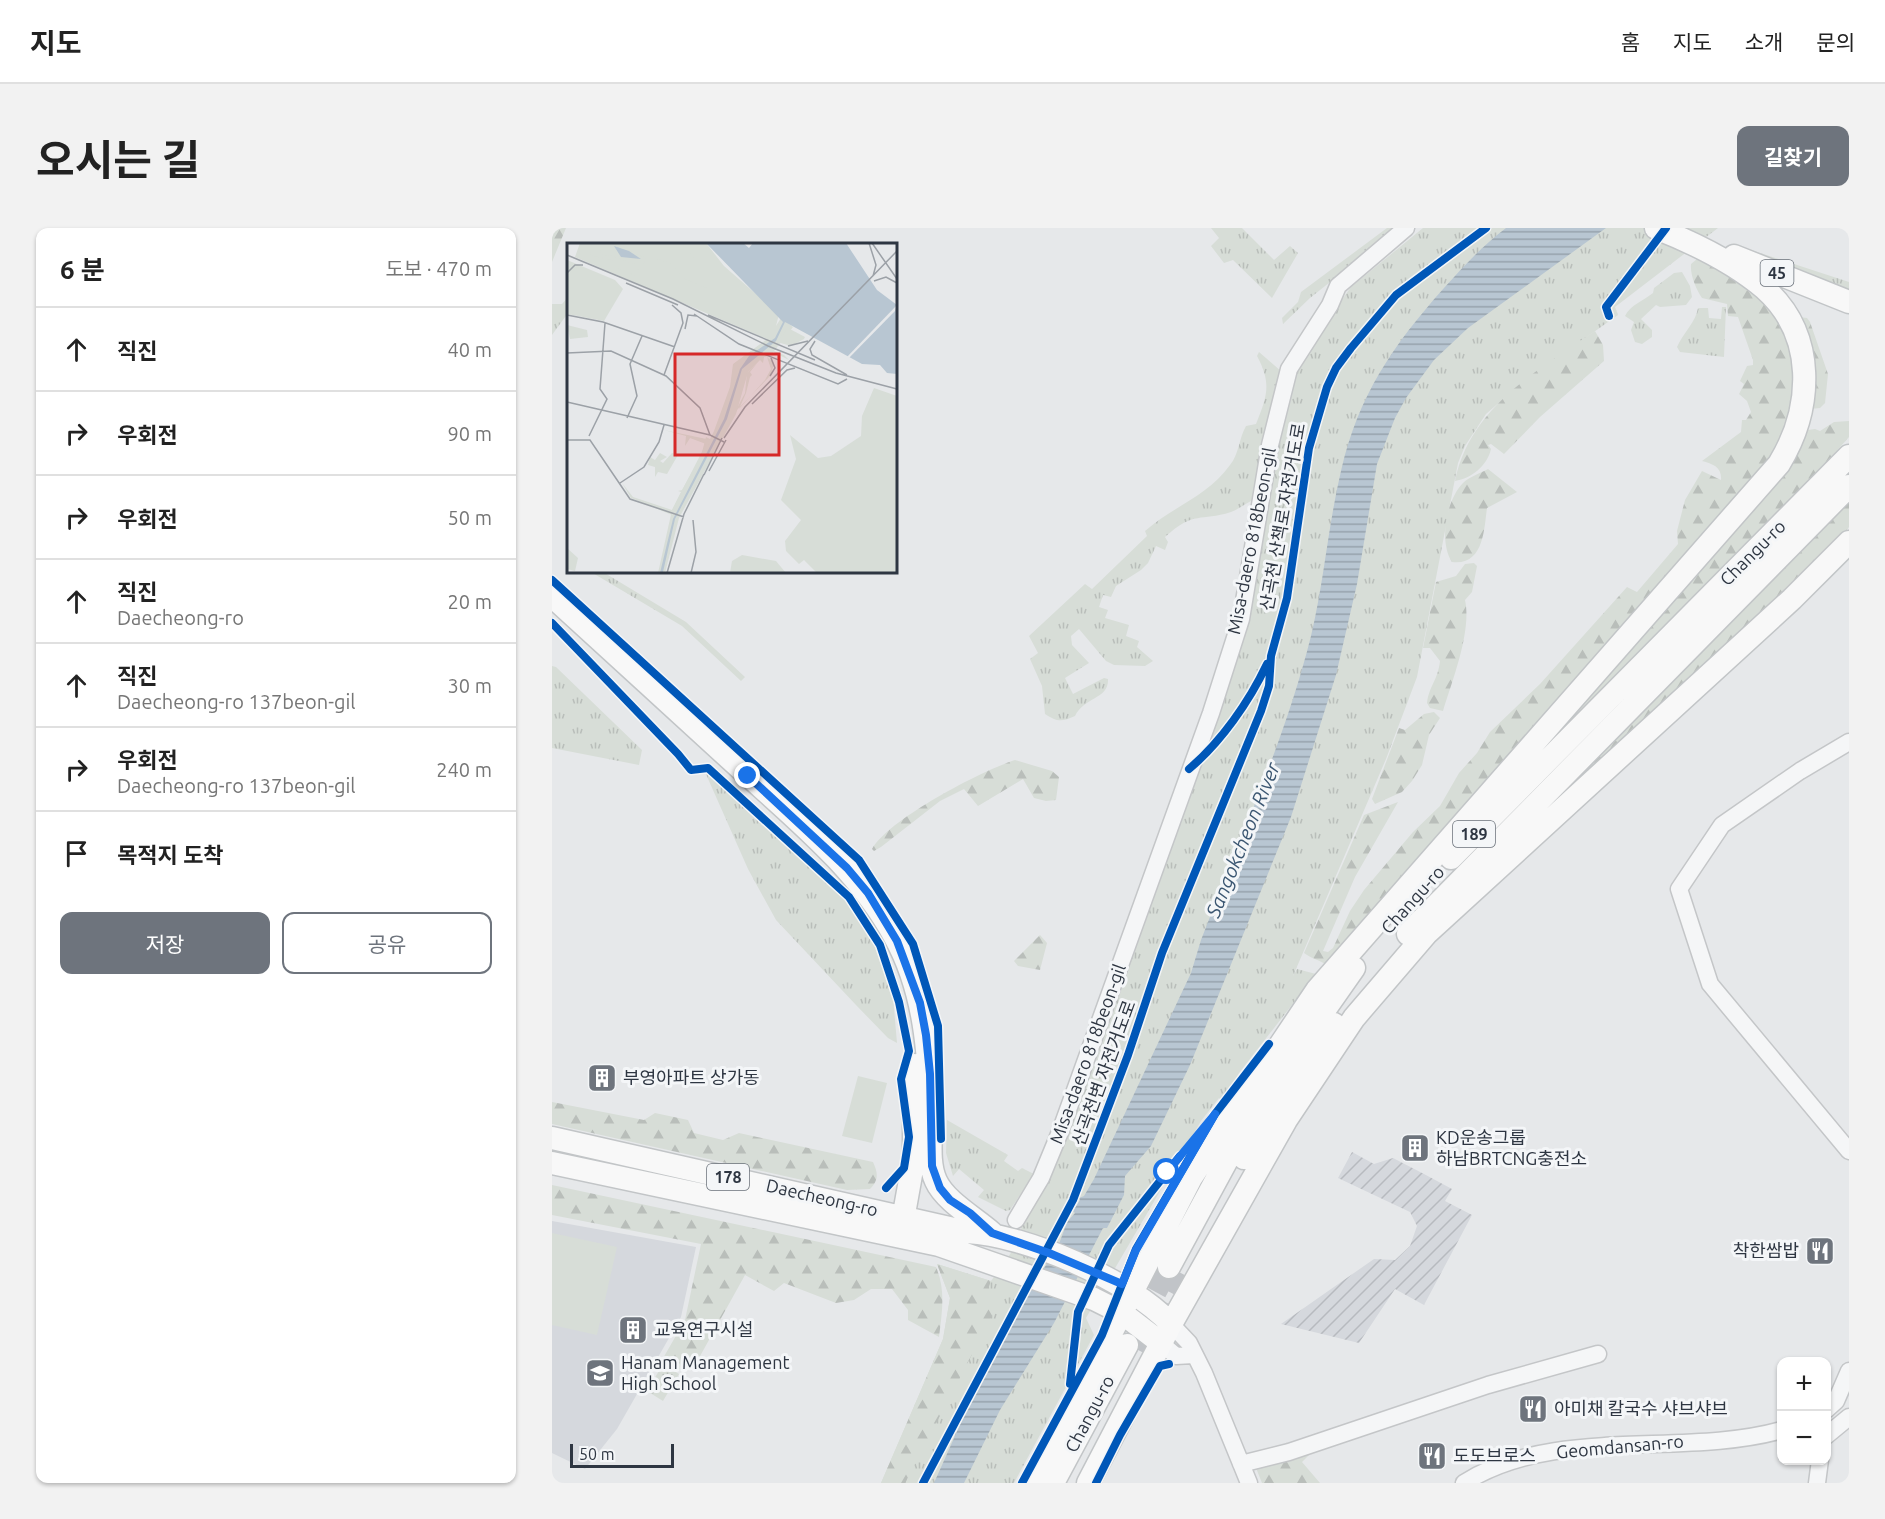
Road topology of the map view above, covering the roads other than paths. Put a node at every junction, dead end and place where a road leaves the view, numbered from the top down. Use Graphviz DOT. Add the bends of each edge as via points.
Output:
graph roads {
  1 [pos="1406,228"];
  2 [pos="1656,228"];
  3 [pos="1694,244"];
  4 [pos="1849,302"];
  5 [pos="1849,456"];
  6 [pos="1849,486"];
  7 [pos="1849,542"];
  8 [pos="552,596"];
  9 [pos="552,614"];
  10 [pos="1849,742"];
  11 [pos="552,1138"];
  12 [pos="1849,1151"];
  13 [pos="552,1162"];
  14 [pos="1016,1220"];
  15 [pos="902,1227"];
  16 [pos="992,1233"];
  17 [pos="1132,1290"];
  18 [pos="1122,1313"];
  19 [pos="1150,1341"];
  20 [pos="1598,1354"];
  21 [pos="1848,1377"];
  22 [pos="1831,1406"];
  23 [pos="1849,1417"];
  24 [pos="1777,1431"];
  25 [pos="1831,1433"];
  26 [pos="1241,1464"];
  27 [pos="1819,1465"];
  28 [pos="1034,1483"];
  29 [pos="1053,1483"];
  30 [pos="1071,1483"];
  31 [pos="1088,1483"];
  32 [pos="1249,1483"];
  33 [pos="1464,1483"];
  34 [pos="1817,1483"];
  1 -- 14 [label="street, Misa-daero 818beon-gil" via="1338,286 1289,369 1268,455 1241,619 1211,713 1060,1132 1041,1178"];
  2 -- 3 [label="main road, 45"];
  3 -- 4 [label="main road, 45" via="1727,253"];
  3 -- 17 [label="main road" via="1764,289 1789,321 1801,354 1805,396 1790,445 1771,472 1317,990 1191,1178"];
  5 -- 6 [label="main road, Changu-ro / 189" via="1443,866 1378,937 1253,1112 1176,1270 1288,1086 1362,987 1434,905"];
  7 -- 19 [label="main road" via="1792,599 1426,934 1354,1018 1286,1120"];
  8 -- 16 [label="main road" via="806,828 868,893 897,941 920,1003 930,1074 934,1176 950,1200"];
  9 -- 15 [label="main road" via="831,871 879,935 896,970 913,1046 914,1158"];
  10 -- 12 [label="street" via="1722,825 1679,889 1710,984"];
  11 -- 15 [label="main road, Daecheong-ro / 178"];
  13 -- 15 [label="main road, Daecheong-ro / 178"];
  15 -- 16 [label="main road, Daecheong-ro / 178"];
  15 -- 18 [label="main road, Daecheong-ro / 178" via="939,1245 1094,1299"];
  16 -- 17 [label="main road, Daecheong-ro / 178" via="1101,1274"];
  17 -- 18 [label="main road"];
  17 -- 19 [label="main road, 178"];
  18 -- 19 [label="main road, 178"];
  18 -- 28 [label="main road"];
  19 -- 26 [label="street" via="1176,1356 1193,1355"];
  19 -- 29 [label="main road, Changu-ro"];
  19 -- 30 [label="main road, Changu-ro"];
  19 -- 31 [label="main road"];
  20 -- 26 [label="street"];
  21 -- 22 [label="street"];
  23 -- 25 [label="street"];
  24 -- 33 [label="street, Geomdansan-ro" via="1546,1454 1494,1467"];
  26 -- 32 [label="street"];
  27 -- 34 [label="street"];
}
